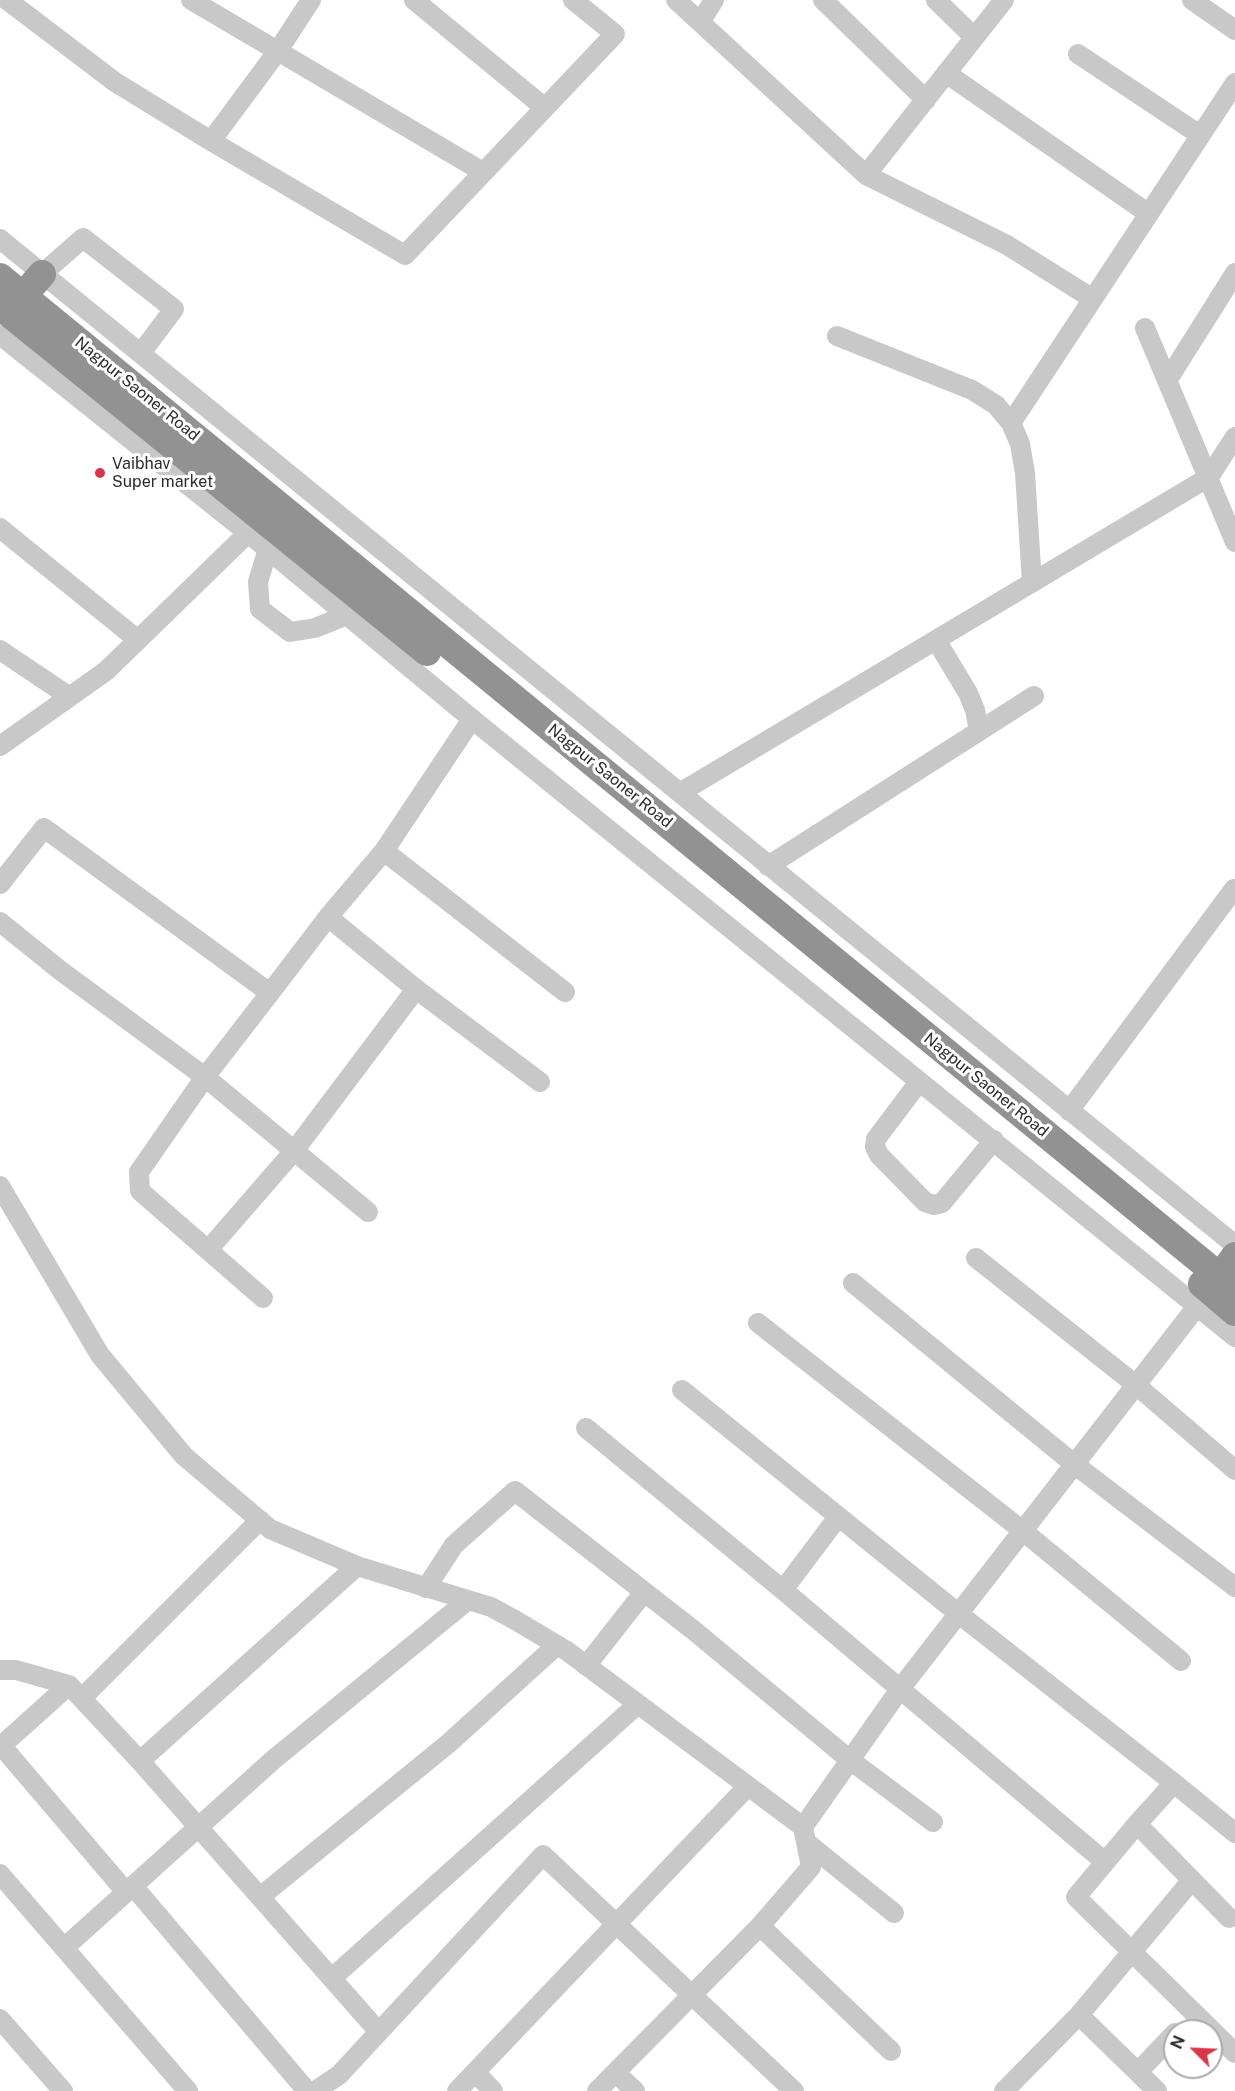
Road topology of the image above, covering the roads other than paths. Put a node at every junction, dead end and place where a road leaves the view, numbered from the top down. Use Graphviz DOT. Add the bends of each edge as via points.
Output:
graph roads {
  1 [pos="7,0"];
  2 [pos="191,0"];
  3 [pos="311,0"];
  4 [pos="414,0"];
  5 [pos="573,0"];
  6 [pos="676,0"];
  7 [pos="714,0"];
  8 [pos="823,0"];
  9 [pos="936,0"];
  10 [pos="1004,0"];
  11 [pos="1192,0"];
  12 [pos="701,21"];
  13 [pos="1235,30"];
  14 [pos="974,37"];
  15 [pos="277,52"];
  16 [pos="1078,54"];
  17 [pos="946,73"];
  18 [pos="1235,83"];
  19 [pos="926,100"];
  20 [pos="545,108"];
  21 [pos="1200,135"];
  22 [pos="211,141"];
  23 [pos="483,172"];
  24 [pos="866,175"];
  25 [pos="1149,214"];
  26 [pos="0,239"];
  27 [pos="1235,273"];
  28 [pos="42,274"];
  29 [pos="0,277"];
  30 [pos="1093,299"];
  31 [pos="12,301"];
  32 [pos="1145,328"];
  33 [pos="0,335"];
  34 [pos="837,336"];
  35 [pos="141,353"];
  36 [pos="1167,381"];
  37 [pos="1011,423"];
  38 [pos="1235,436"];
  39 [pos="1209,477"];
  40 [pos="0,528"];
  41 [pos="248,533"];
  42 [pos="1235,542"];
  43 [pos="268,549"];
  44 [pos="1032,583"];
  45 [pos="347,615"];
  46 [pos="138,640"];
  47 [pos="936,640"];
  48 [pos="0,650"];
  49 [pos="1034,696"];
  50 [pos="70,697"];
  51 [pos="472,719"];
  52 [pos="978,731"];
  53 [pos="0,746"];
  54 [pos="681,792"];
  55 [pos="384,851"];
  56 [pos="768,866"];
  57 [pos="0,884"];
  58 [pos="1234,889"];
  59 [pos="328,917"];
  60 [pos="0,922"];
  61 [pos="416,989"];
  62 [pos="565,992"];
  63 [pos="270,993"];
  64 [pos="205,1077"];
  65 [pos="540,1082"];
  66 [pos="919,1082"];
  67 [pos="1069,1111"];
  68 [pos="994,1140"];
  69 [pos="294,1151"];
  70 [pos="0,1186"];
  71 [pos="368,1212"];
  72 [pos="1235,1245"];
  73 [pos="208,1250"];
  74 [pos="976,1258"];
  75 [pos="853,1283"];
  76 [pos="1219,1283"];
  77 [pos="263,1298"];
  78 [pos="1235,1312"];
  79 [pos="758,1323"];
  80 [pos="1235,1337"];
  81 [pos="1136,1384"];
  82 [pos="682,1390"];
  83 [pos="586,1428"];
  84 [pos="1074,1464"];
  85 [pos="1235,1470"];
  86 [pos="838,1517"];
  87 [pos="260,1520"];
  88 [pos="1023,1531"];
  89 [pos="357,1566"];
  90 [pos="1235,1587"];
  91 [pos="426,1588"];
  92 [pos="783,1590"];
  93 [pos="644,1592"];
  94 [pos="468,1600"];
  95 [pos="959,1614"];
  96 [pos="557,1645"];
  97 [pos="1181,1662"];
  98 [pos="586,1666"];
  99 [pos="0,1670"];
  100 [pos="900,1689"];
  101 [pos="75,1692"];
  102 [pos="638,1704"];
  103 [pos="1,1745"];
  104 [pos="850,1760"];
  105 [pos="140,1761"];
  106 [pos="1174,1783"];
  107 [pos="748,1786"];
  108 [pos="933,1822"];
  109 [pos="1137,1824"];
  110 [pos="198,1827"];
  111 [pos="1235,1833"];
  112 [pos="804,1834"];
  113 [pos="1105,1862"];
  114 [pos="0,1874"];
  115 [pos="1192,1880"];
  116 [pos="129,1889"];
  117 [pos="260,1897"];
  118 [pos="894,1913"];
  119 [pos="1229,1918"];
  120 [pos="617,1924"];
  121 [pos="760,1926"];
  122 [pos="64,1947"];
  123 [pos="1131,1951"];
  124 [pos="332,1978"];
  125 [pos="691,1996"];
  126 [pos="1194,2013"];
  127 [pos="1079,2015"];
  128 [pos="0,2019"];
  129 [pos="1188,2019"];
  130 [pos="379,2032"];
  131 [pos="1163,2046"];
  132 [pos="891,2051"];
  133 [pos="1235,2053"];
  134 [pos="476,2072"];
  135 [pos="1138,2072"];
  136 [pos="616,2073"];
  137 [pos="63,2091"];
  138 [pos="188,2091"];
  139 [pos="307,2091"];
  140 [pos="315,2091"];
  141 [pos="457,2091"];
  142 [pos="493,2091"];
  143 [pos="597,2091"];
  144 [pos="635,2091"];
  145 [pos="794,2091"];
  146 [pos="1004,2091"];
  147 [pos="1157,2091"];
  1 -- 22 [label="street" via="115,82"];
  2 -- 15 [label="street"];
  3 -- 15 [label="street"];
  4 -- 20 [label="street"];
  5 -- 20 [label="street" via="615,34"];
  6 -- 12 [label="street"];
  7 -- 12 [label="street"];
  8 -- 19 [label="street"];
  9 -- 14 [label="street"];
  10 -- 14 [label="street"];
  11 -- 13 [label="street"];
  12 -- 24 [label="street"];
  14 -- 17 [label="street"];
  15 -- 22 [label="street"];
  15 -- 23 [label="street"];
  16 -- 21 [label="street"];
  17 -- 19 [label="street"];
  17 -- 25 [label="street"];
  18 -- 21 [label="street"];
  19 -- 24 [label="street"];
  20 -- 23 [label="street"];
  21 -- 25 [label="street"];
  22 -- 23 [label="street" via="405,255"];
  24 -- 30 [label="street" via="1007,245"];
  25 -- 30 [label="street"];
  26 -- 28 [label="street"];
  27 -- 36 [label="street"];
  28 -- 31 [label="highway"];
  28 -- 35 [label="street"];
  28 -- 35 [label="street" via="83,238 174,309"];
  29 -- 31 [label="highway, Nagpur Saoner Road"];
  30 -- 37 [label="street"];
  31 -- 76 [label="highway, Nagpur Saoner Road"];
  32 -- 36 [label="street"];
  33 -- 41 [label="street"];
  34 -- 37 [label="street" via="972,390 996,405"];
  35 -- 54 [label="street"];
  36 -- 39 [label="street"];
  37 -- 44 [label="street" via="1020,444 1025,473"];
  38 -- 39 [label="street"];
  39 -- 42 [label="street"];
  39 -- 44 [label="street"];
  40 -- 46 [label="street"];
  41 -- 43 [label="street"];
  41 -- 46 [label="street"];
  43 -- 45 [label="street"];
  43 -- 45 [label="street" via="258,582 260,609 290,632 315,628"];
  44 -- 47 [label="street"];
  45 -- 51 [label="street"];
  46 -- 50 [label="street" via="106,671"];
  47 -- 52 [label="street" via="968,693"];
  47 -- 54 [label="street"];
  48 -- 50 [label="street"];
  49 -- 52 [label="street"];
  50 -- 53 [label="street"];
  51 -- 55 [label="street"];
  51 -- 66 [label="street"];
  52 -- 56 [label="street"];
  54 -- 56 [label="street"];
  55 -- 59 [label="street"];
  55 -- 62 [label="street"];
  56 -- 67 [label="street"];
  57 -- 63 [label="street" via="44,828"];
  58 -- 67 [label="street"];
  59 -- 61 [label="street"];
  59 -- 63 [label="street"];
  60 -- 64 [label="street"];
  61 -- 65 [label="street"];
  61 -- 69 [label="street"];
  63 -- 64 [label="street"];
  64 -- 69 [label="street"];
  64 -- 73 [label="street" via="139,1172 140,1191"];
  66 -- 68 [label="street"];
  66 -- 68 [label="street" via="876,1139 875,1147 925,1202 942,1203"];
  67 -- 72 [label="street"];
  68 -- 76 [label="street"];
  69 -- 71 [label="street"];
  69 -- 73 [label="street"];
  70 -- 87 [label="street" via="100,1355 184,1456"];
  73 -- 77 [label="street"];
  74 -- 81 [label="street"];
  75 -- 84 [label="street"];
  76 -- 78 [label="highway, Nagpur Saoner Road"];
  76 -- 80 [label="street"];
  76 -- 81 [label="street"];
  79 -- 88 [label="street"];
  81 -- 84 [label="street"];
  81 -- 85 [label="street"];
  82 -- 86 [label="street"];
  83 -- 92 [label="street"];
  84 -- 88 [label="street"];
  84 -- 90 [label="street"];
  86 -- 92 [label="street"];
  86 -- 95 [label="street"];
  87 -- 89 [label="street" via="270,1529"];
  87 -- 101 [label="street"];
  88 -- 95 [label="street"];
  88 -- 97 [label="street"];
  89 -- 91 [label="street"];
  89 -- 105 [label="street"];
  91 -- 93 [label="street" via="454,1545 515,1491"];
  91 -- 94 [label="street"];
  92 -- 100 [label="street"];
  93 -- 98 [label="street"];
  93 -- 104 [label="street"];
  94 -- 96 [label="street" via="491,1607"];
  94 -- 110 [label="street" via="273,1760"];
  95 -- 100 [label="street"];
  95 -- 106 [label="street"];
  96 -- 98 [label="street"];
  96 -- 117 [label="street" via="448,1743"];
  98 -- 102 [label="street"];
  99 -- 101 [label="street" via="16,1670"];
  100 -- 104 [label="street"];
  100 -- 113 [label="street"];
  101 -- 103 [label="street"];
  101 -- 105 [label="street"];
  102 -- 107 [label="street"];
  102 -- 124 [label="street"];
  103 -- 116 [label="street"];
  104 -- 108 [label="street"];
  104 -- 112 [label="street"];
  105 -- 110 [label="street"];
  106 -- 109 [label="street"];
  106 -- 111 [label="street"];
  107 -- 112 [label="street"];
  107 -- 120 [label="street"];
  109 -- 113 [label="street"];
  109 -- 115 [label="street"];
  110 -- 116 [label="street"];
  110 -- 117 [label="street"];
  112 -- 118 [label="street"];
  112 -- 121 [label="street" via="811,1867"];
  113 -- 123 [label="street" via="1076,1897"];
  114 -- 122 [label="street"];
  115 -- 119 [label="street"];
  115 -- 123 [label="street"];
  116 -- 122 [label="street"];
  116 -- 139 [label="street"];
  117 -- 124 [label="street"];
  120 -- 125 [label="street"];
  120 -- 130 [label="street" via="543,1855"];
  120 -- 134 [label="street"];
  121 -- 125 [label="street"];
  121 -- 132 [label="street"];
  122 -- 138 [label="street"];
  123 -- 126 [label="street"];
  123 -- 127 [label="street"];
  124 -- 130 [label="street"];
  125 -- 136 [label="street"];
  125 -- 145 [label="street"];
  126 -- 129 [label="street"];
  126 -- 133 [label="street"];
  127 -- 135 [label="street"];
  127 -- 146 [label="street"];
  128 -- 137 [label="street"];
  130 -- 140 [label="street" via="339,2075"];
  131 -- 135 [label="street"];
  134 -- 141 [label="street"];
  134 -- 142 [label="street"];
  135 -- 147 [label="street"];
  136 -- 143 [label="street"];
  136 -- 144 [label="street"];
}
